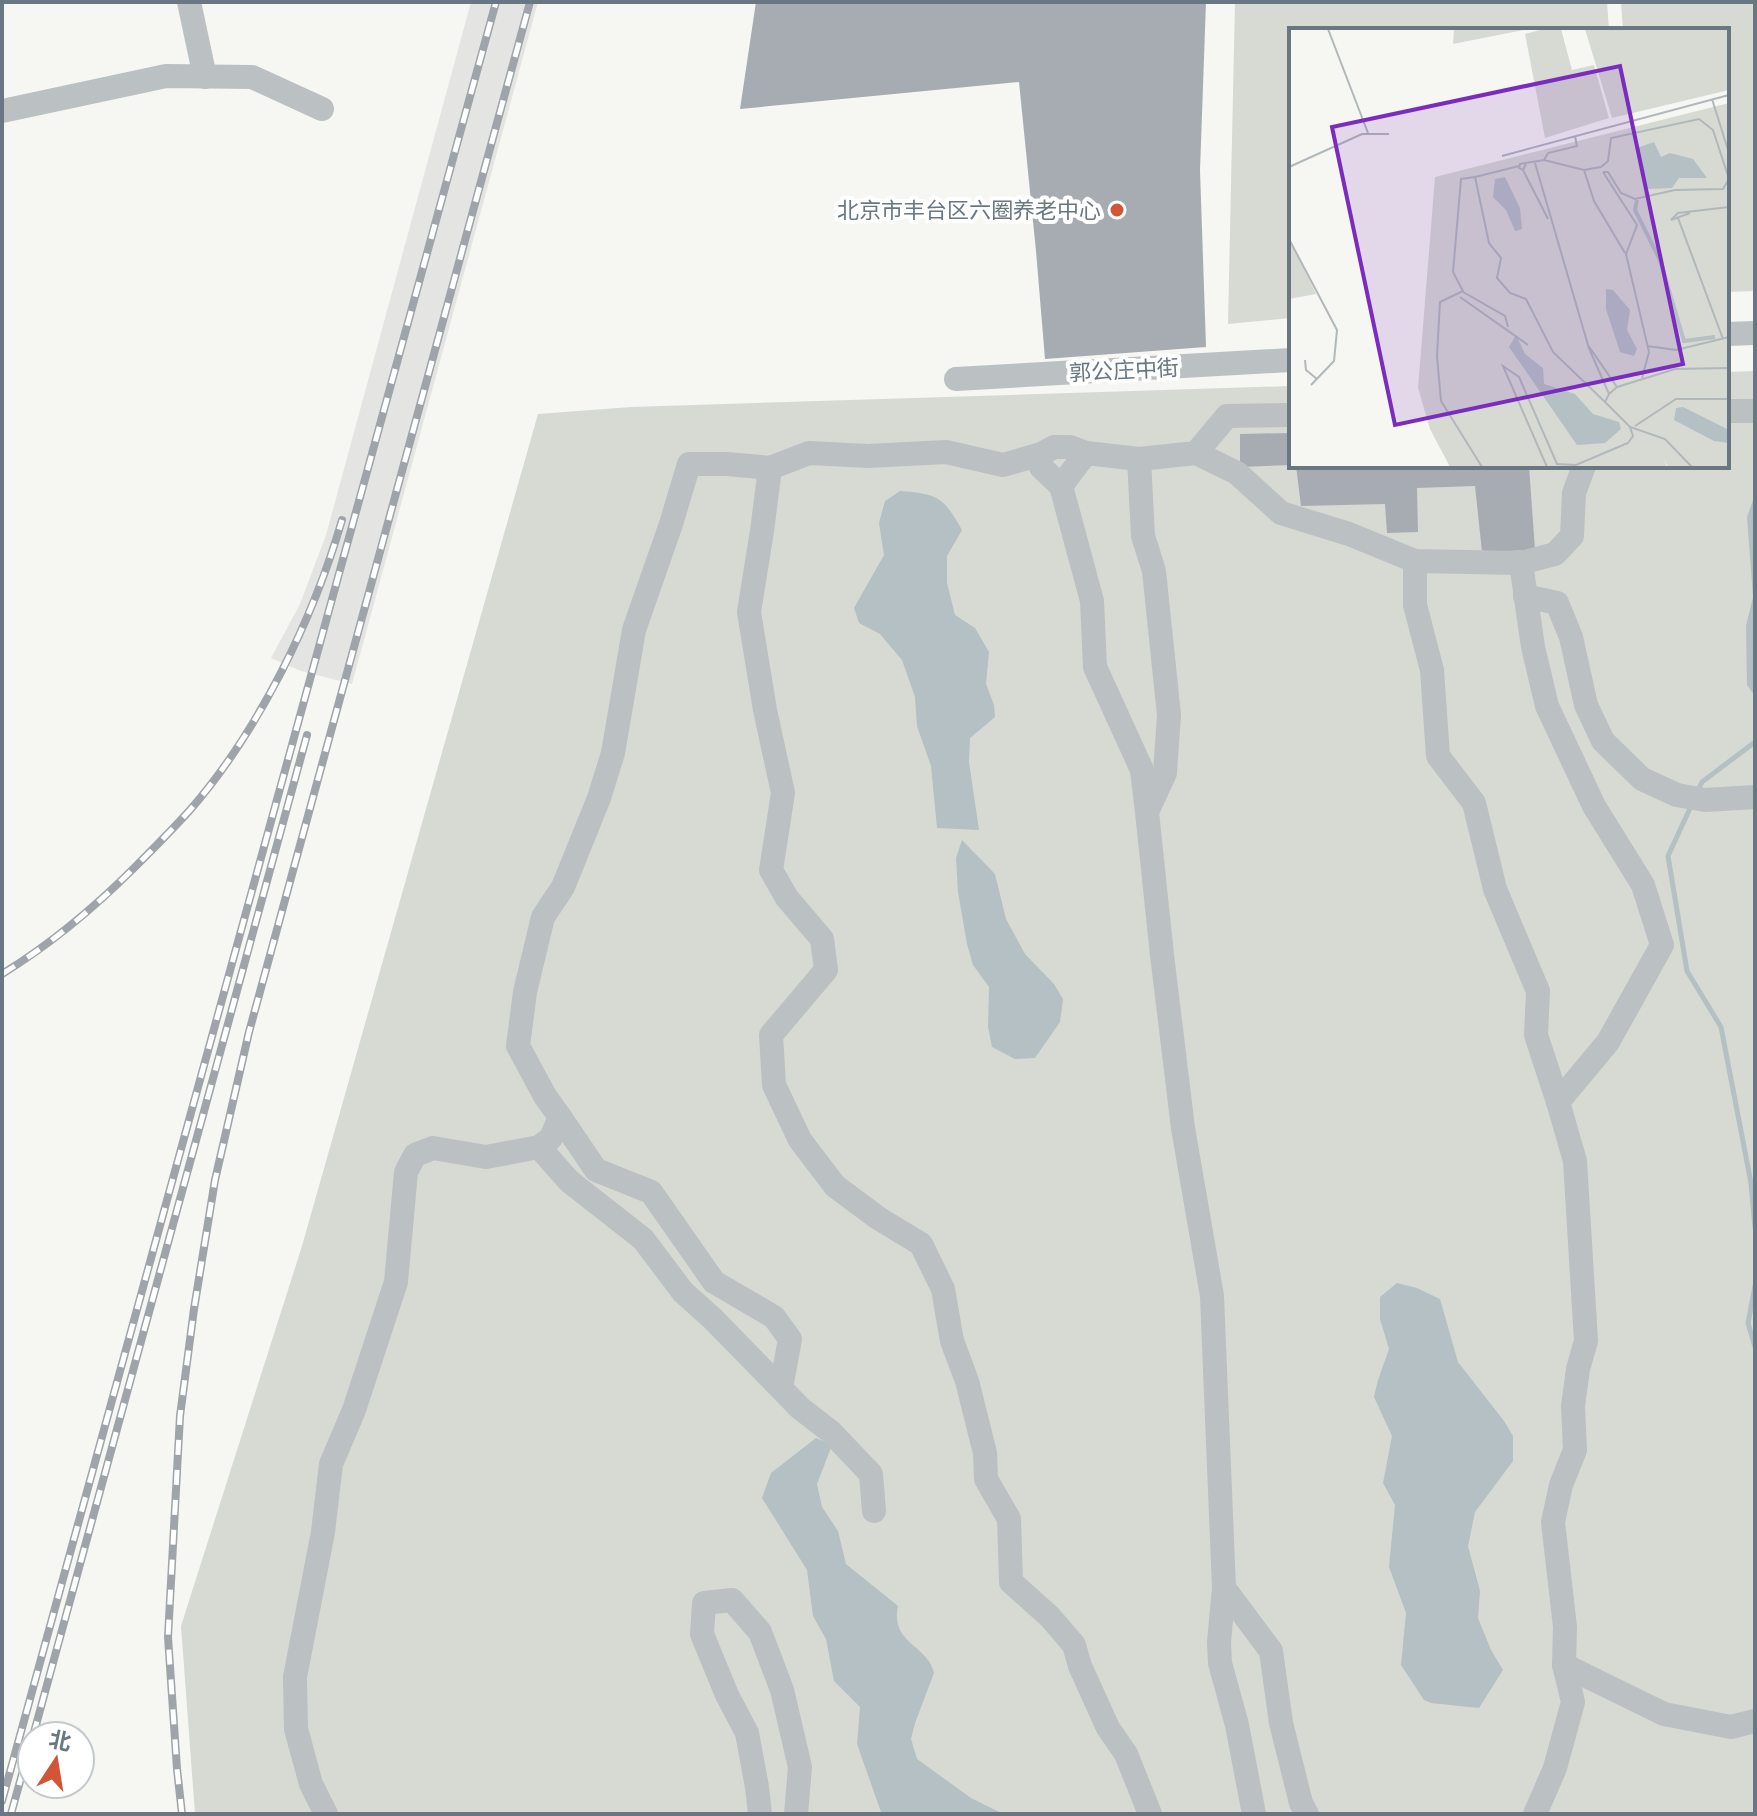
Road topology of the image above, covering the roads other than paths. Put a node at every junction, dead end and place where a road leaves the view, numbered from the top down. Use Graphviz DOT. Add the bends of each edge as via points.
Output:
graph roads {
  1 [pos="189,2"];
  2 [pos="205,77"];
  3 [pos="322,109"];
  4 [pos="2,111"];
  5 [pos="1755,333"];
  6 [pos="1729,334"];
  7 [pos="1289,360"];
  8 [pos="956,379"];
  9 [pos="1729,411"];
  10 [pos="1755,411"];
  11 [pos="1289,415"];
  12 [pos="1086,453"];
  13 [pos="1196,453"];
  14 [pos="1041,454"];
  15 [pos="1139,459"];
  16 [pos="771,468"];
  17 [pos="1583,468"];
  18 [pos="1061,486"];
  19 [pos="1415,561"];
  20 [pos="1521,563"];
  21 [pos="1525,596"];
  22 [pos="1755,797"];
  23 [pos="1147,812"];
  24 [pos="1558,1102"];
  25 [pos="560,1117"];
  26 [pos="539,1147"];
  27 [pos="781,1388"];
  28 [pos="874,1511"];
  29 [pos="1224,1588"];
  30 [pos="1564,1665"];
  31 [pos="1755,1721"];
  32 [pos="326,1814"];
  33 [pos="760,1814"];
  34 [pos="796,1814"];
  35 [pos="1150,1814"];
  36 [pos="1254,1814"];
  37 [pos="1307,1814"];
  38 [pos="1535,1814"];
  1 -- 2 [label="street"];
  2 -- 3 [label="street" via="252,77"];
  2 -- 4 [label="street" via="166,76"];
  5 -- 6 [label="street"];
  7 -- 8 [label="street, 郭公庄中街"];
  9 -- 10 [label="street"];
  11 -- 13 [label="street" via="1227,416"];
  12 -- 14 [label="street" via="1054,447"];
  12 -- 15 [label="street"];
  12 -- 18 [label="street"];
  13 -- 15 [label="street"];
  13 -- 19 [label="street" via="1237,473 1281,513"];
  14 -- 16 [label="street" via="1003,465 946,452 809,453"];
  14 -- 18 [label="street" via="1041,467"];
  15 -- 23 [label="street" via="1143,536 1154,571 1169,715 1165,773"];
  16 -- 25 [label="street" via="689,464 634,630 609,768 563,887 543,917 525,992 518,1046"];
  16 -- 35 [label="street" via="749,612 783,793 771,870 822,939 826,970 771,1035 774,1085 800,1140 835,1186 921,1244 943,1289 952,1341 985,1453 986,1479 1009,1519 1011,1582 1074,1645"];
  17 -- 20 [label="street" via="1574,493 1572,536 1555,554"];
  18 -- 23 [label="street" via="1092,601 1095,667 1142,770"];
  19 -- 20 [label="street"];
  19 -- 24 [label="street" via="1415,605 1432,670 1438,756 1474,803 1495,889 1538,991 1536,1035"];
  20 -- 21 [label="street"];
  21 -- 22 [label="street" via="1557,603 1571,637 1586,705 1603,741 1642,779 1677,795 1705,800"];
  21 -- 24 [label="street" via="1547,706 1594,806 1643,885 1662,945 1608,1042"];
  23 -- 29 [label="street" via="1183,1128 1212,1296"];
  24 -- 30 [label="street" via="1575,1161 1586,1341 1573,1406 1575,1450 1553,1522"];
  25 -- 26 [label="street" via="551,1138"];
  25 -- 27 [label="street" via="596,1170 651,1192 714,1282 774,1317 790,1339"];
  26 -- 27 [label="street" via="569,1181 643,1239 683,1292"];
  26 -- 32 [label="street" via="486,1157 433,1148 415,1155 406,1172 396,1282 331,1464 295,1677 296,1729 311,1784"];
  27 -- 28 [label="street" via="871,1474"];
  29 -- 36 [label="street" via="1220,1663"];
  29 -- 37 [label="street" via="1271,1651 1281,1723"];
  30 -- 31 [label="street" via="1664,1714 1731,1727"];
  30 -- 38 [label="street" via="1573,1702 1555,1768"];
  33 -- 34 [label="street" via="747,1733 702,1634 704,1603 732,1600 760,1632 782,1690 800,1767"];
}
